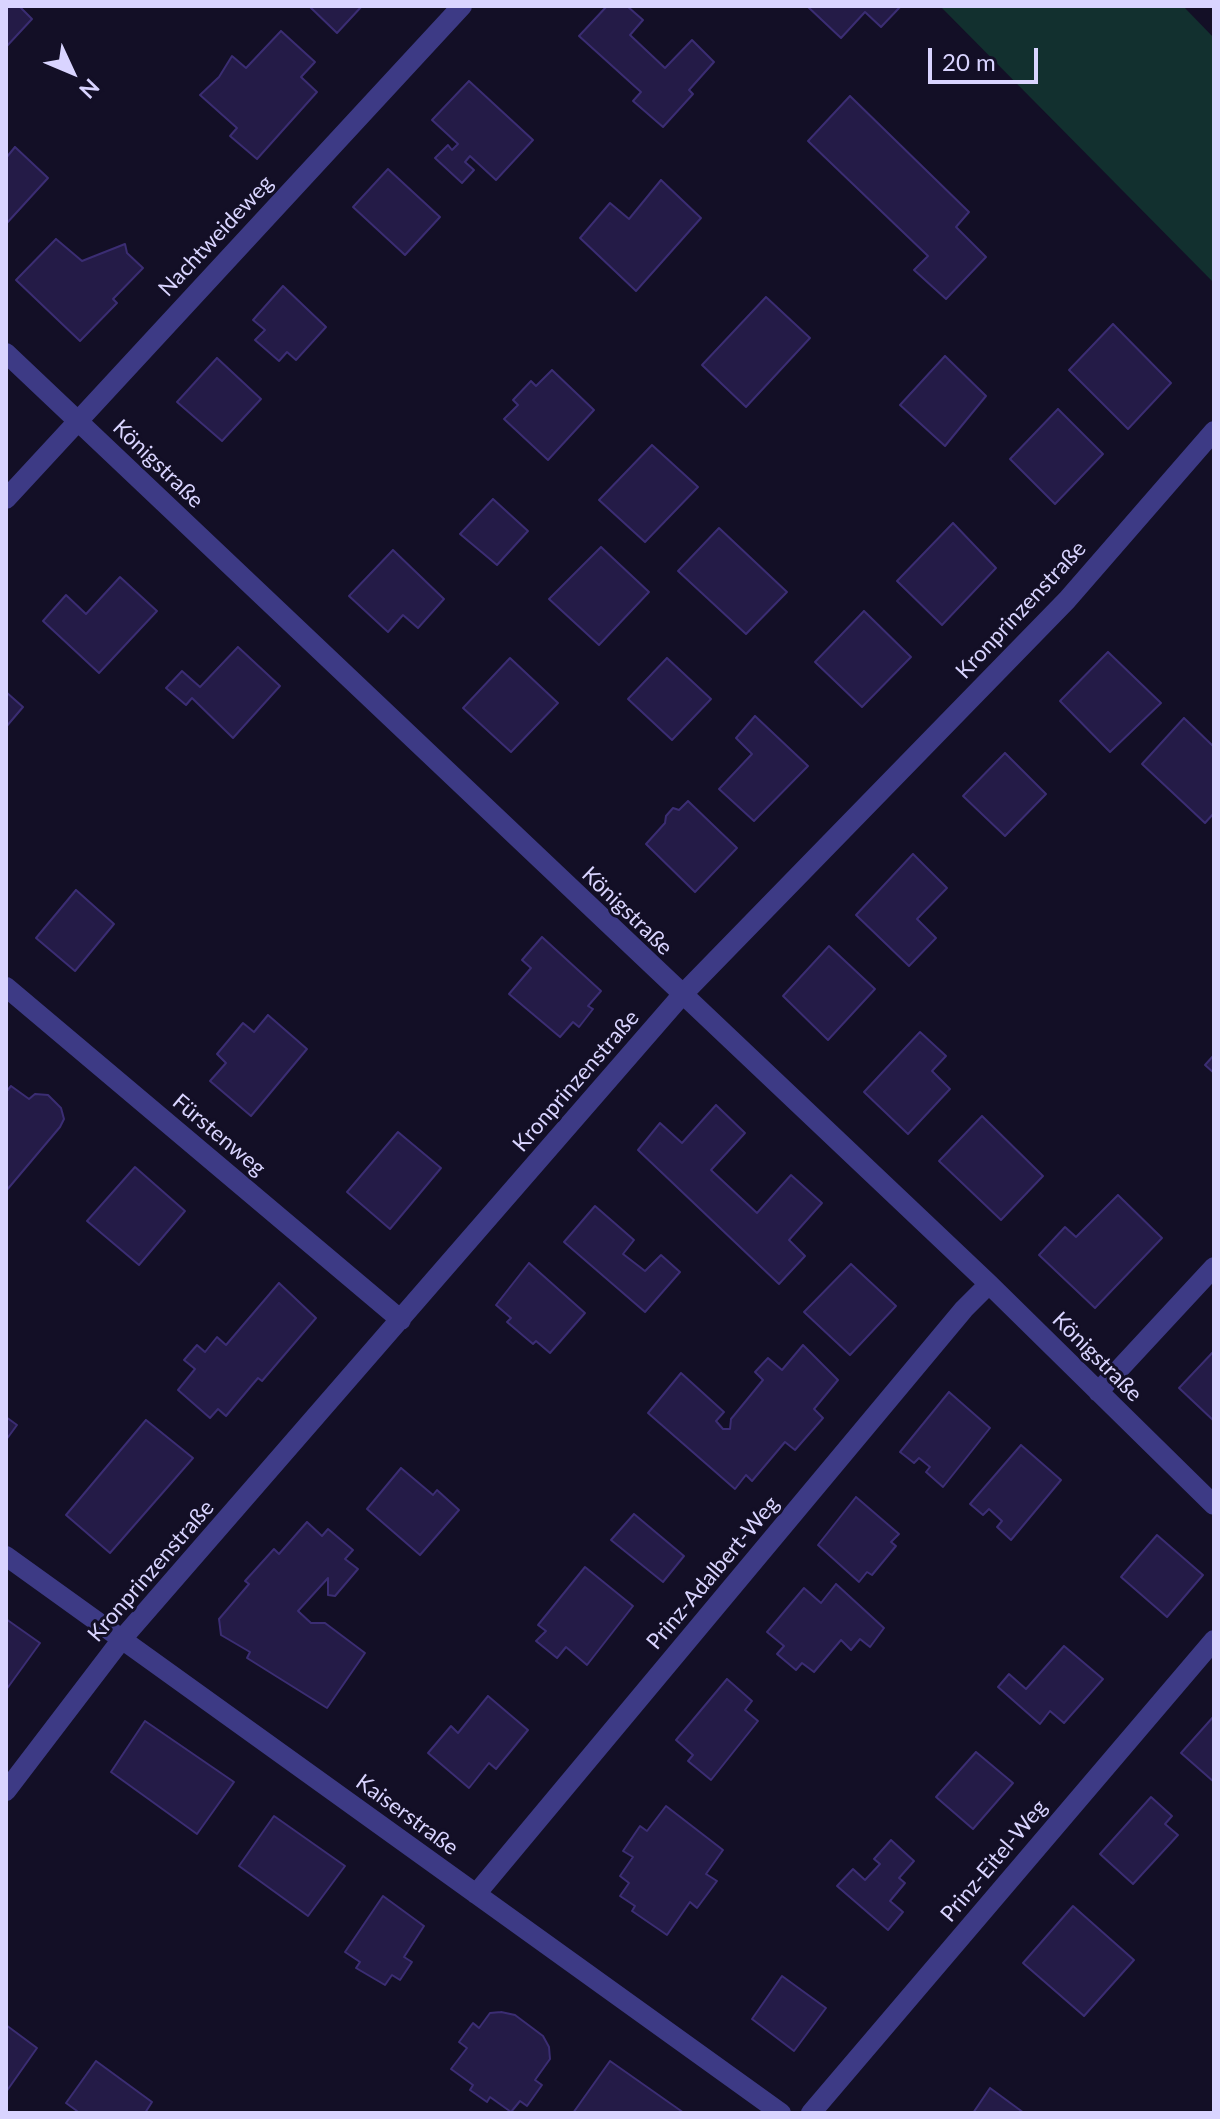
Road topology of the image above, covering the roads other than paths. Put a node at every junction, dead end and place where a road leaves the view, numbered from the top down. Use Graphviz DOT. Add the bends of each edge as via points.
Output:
graph roads {
  1 [pos="462,6"];
  2 [pos="6,353"];
  3 [pos="78,421"];
  4 [pos="1214,431"];
  5 [pos="6,499"];
  6 [pos="6,987"];
  7 [pos="682,995"];
  8 [pos="1214,1267"];
  9 [pos="989,1284"];
  10 [pos="401,1320"];
  11 [pos="1098,1392"];
  12 [pos="1214,1505"];
  13 [pos="6,1556"];
  14 [pos="122,1639"];
  15 [pos="1214,1640"];
  16 [pos="6,1791"];
  17 [pos="476,1894"];
  18 [pos="781,2113"];
  19 [pos="811,2113"];
  1 -- 3 [label="street, Nachtweideweg"];
  2 -- 3 [label="street, Königstraße"];
  3 -- 5 [label="street, Nachtweideweg"];
  3 -- 7 [label="street, Königstraße"];
  4 -- 7 [label="street, Kronprinzenstraße" via="1057,611"];
  6 -- 10 [label="street, Fürstenweg"];
  7 -- 9 [label="street, Königstraße"];
  7 -- 10 [label="street, Kronprinzenstraße"];
  8 -- 11 [label="street"];
  9 -- 11 [label="street, Königstraße"];
  9 -- 17 [label="street, Prinz-Adalbert-Weg"];
  10 -- 14 [label="street, Kronprinzenstraße"];
  11 -- 12 [label="street, Königstraße"];
  13 -- 14 [label="street, Kaiserstraße"];
  14 -- 16 [label="street, Kronprinzenstraße"];
  14 -- 17 [label="street, Kaiserstraße"];
  15 -- 19 [label="street, Prinz-Eitel-Weg"];
  17 -- 18 [label="street, Kaiserstraße"];
}
